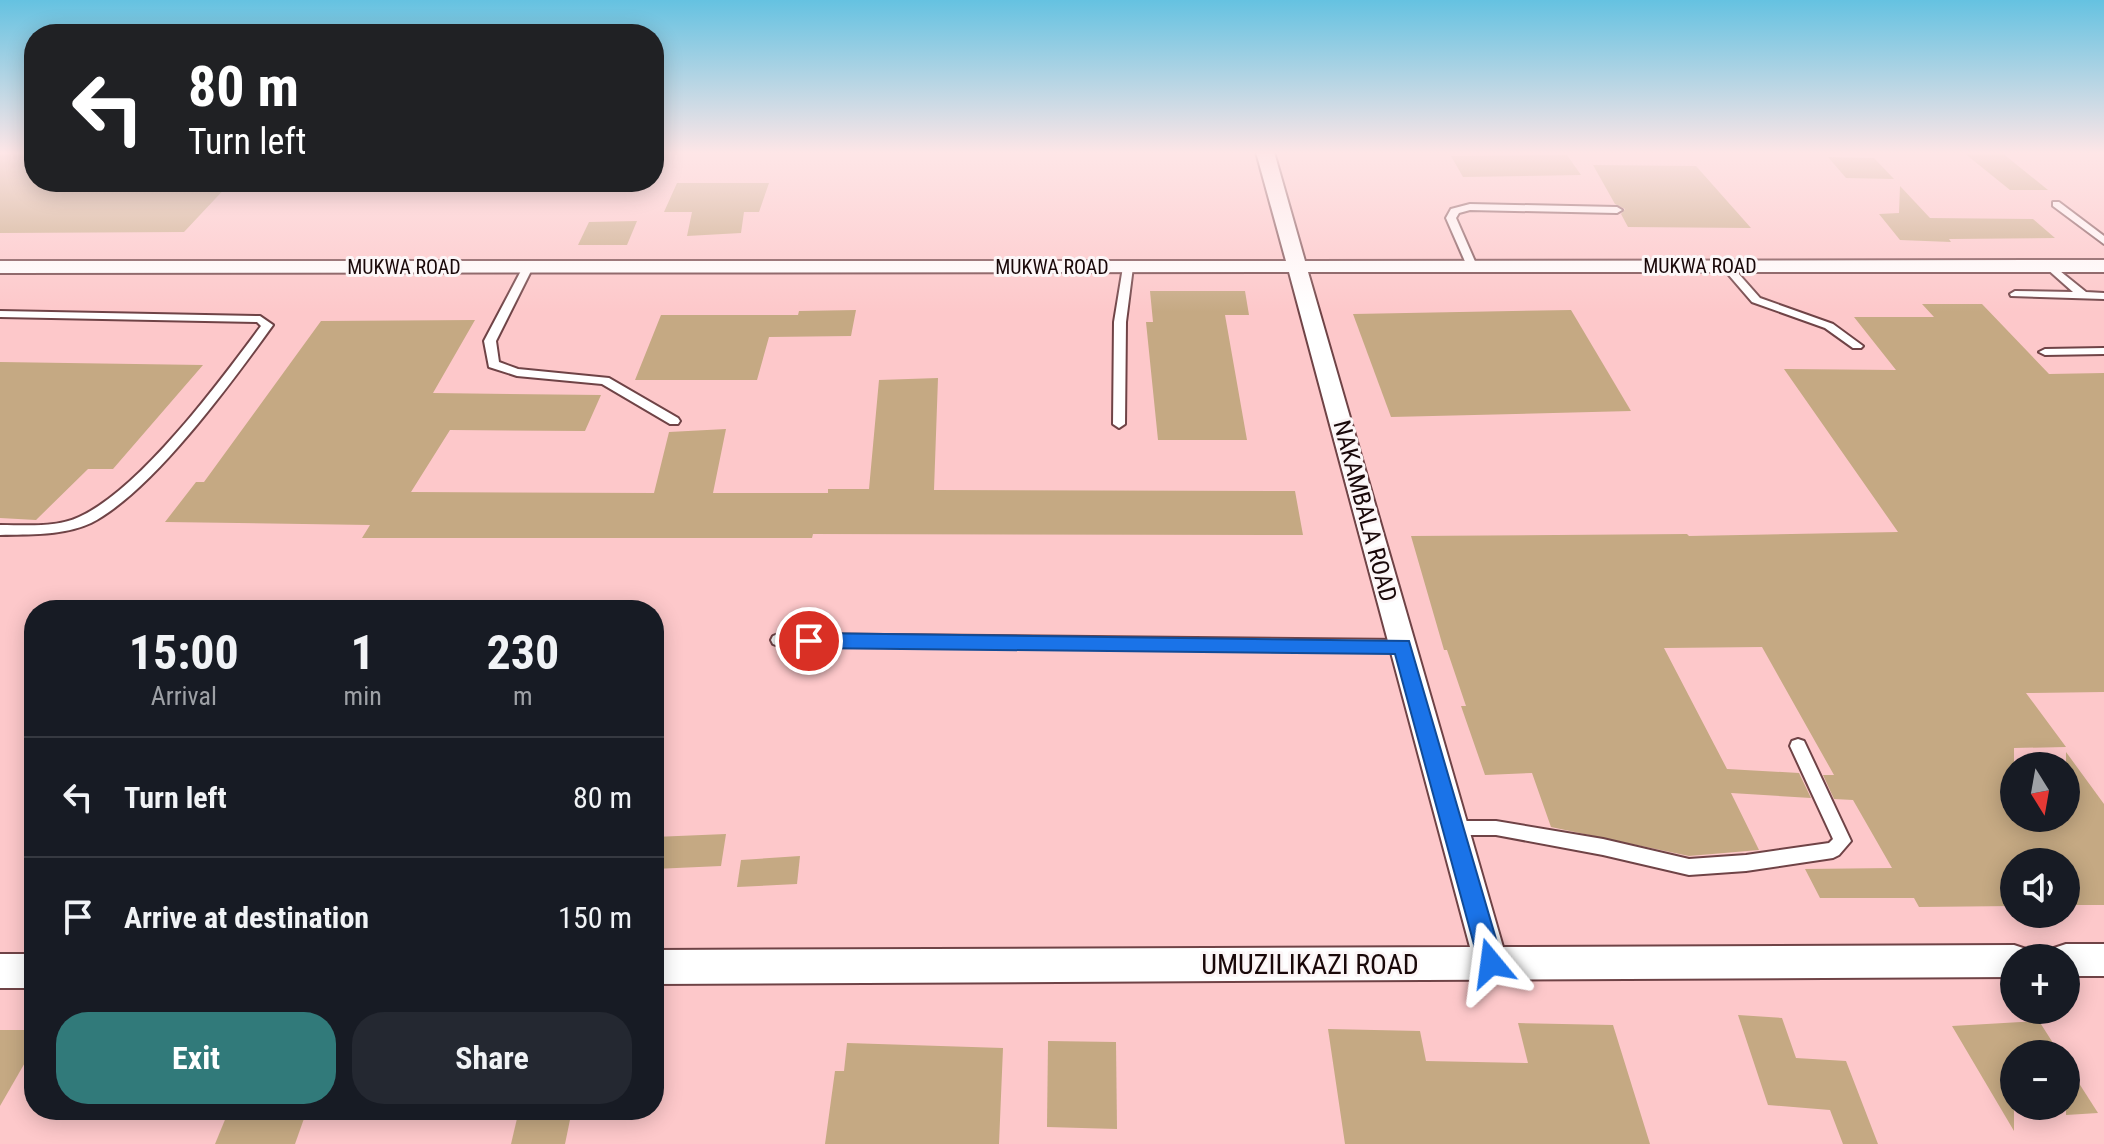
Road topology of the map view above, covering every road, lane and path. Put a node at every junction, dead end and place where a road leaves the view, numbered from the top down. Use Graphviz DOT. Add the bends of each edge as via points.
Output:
graph roads {
  1 [pos="1280,205"];
  2 [pos="2058,205"];
  3 [pos="1617,210"];
  4 [pos="2104,241"];
  5 [pos="1297,266"];
  6 [pos="1472,266"];
  7 [pos="1726,266"];
  8 [pos="2050,266"];
  9 [pos="2104,266"];
  10 [pos="0,267"];
  11 [pos="528,267"];
  12 [pos="1128,267"];
  13 [pos="2015,294"];
  14 [pos="2083,295"];
  15 [pos="2104,296"];
  16 [pos="0,314"];
  17 [pos="1857,346"];
  18 [pos="2104,351"];
  19 [pos="2045,352"];
  20 [pos="674,421"];
  21 [pos="1119,424"];
  22 [pos="0,530"];
  23 [pos="778,640"];
  24 [pos="1403,646"];
  25 [pos="1798,746"];
  26 [pos="1453,828"];
  27 [pos="2080,960"];
  28 [pos="2104,960"];
  29 [pos="2000,961"];
  30 [pos="1491,963"];
  31 [pos="664,967"];
  32 [pos="0,971"];
  33 [pos="24,971"];
  1 -- 5 [label="street, NAKAMBALA ROAD"];
  2 -- 4 [label="lane"];
  3 -- 6 [label="lane" via="1455,211 1454,231"];
  5 -- 6 [label="street, MUKWA ROAD"];
  5 -- 12 [label="street, MUKWA ROAD"];
  5 -- 24 [label="street, NAKAMBALA ROAD"];
  6 -- 7 [label="street, MUKWA ROAD"];
  7 -- 8 [label="street, MUKWA ROAD"];
  7 -- 17 [label="lane" via="1756,300 1829,326"];
  8 -- 9 [label="street, MUKWA ROAD"];
  8 -- 14 [label="lane"];
  10 -- 11 [label="street, MUKWA ROAD"];
  11 -- 12 [label="street, MUKWA ROAD"];
  11 -- 20 [label="lane" via="490,341 493,364 517,372 605,381"];
  12 -- 21 [label="lane" via="1120,322"];
  13 -- 14 [label="lane"];
  14 -- 15 [label="lane"];
  16 -- 22 [label="lane" via="260,319 267,325 195,416 118,500 84,520"];
  18 -- 19 [label="lane"];
  23 -- 24 [label="lane"];
  24 -- 26 [label="street, NAKAMBALA ROAD"];
  25 -- 26 [label="lane" via="1842,841 1833,850 1689,867 1496,828"];
  26 -- 30 [label="street, NAKAMBALA ROAD"];
  27 -- 28 [label="street"];
  29 -- 30 [label="street, UMUZILIKAZI ROAD"];
  30 -- 31 [label="street, UMUZILIKAZI ROAD"];
  32 -- 33 [label="street"];
}
